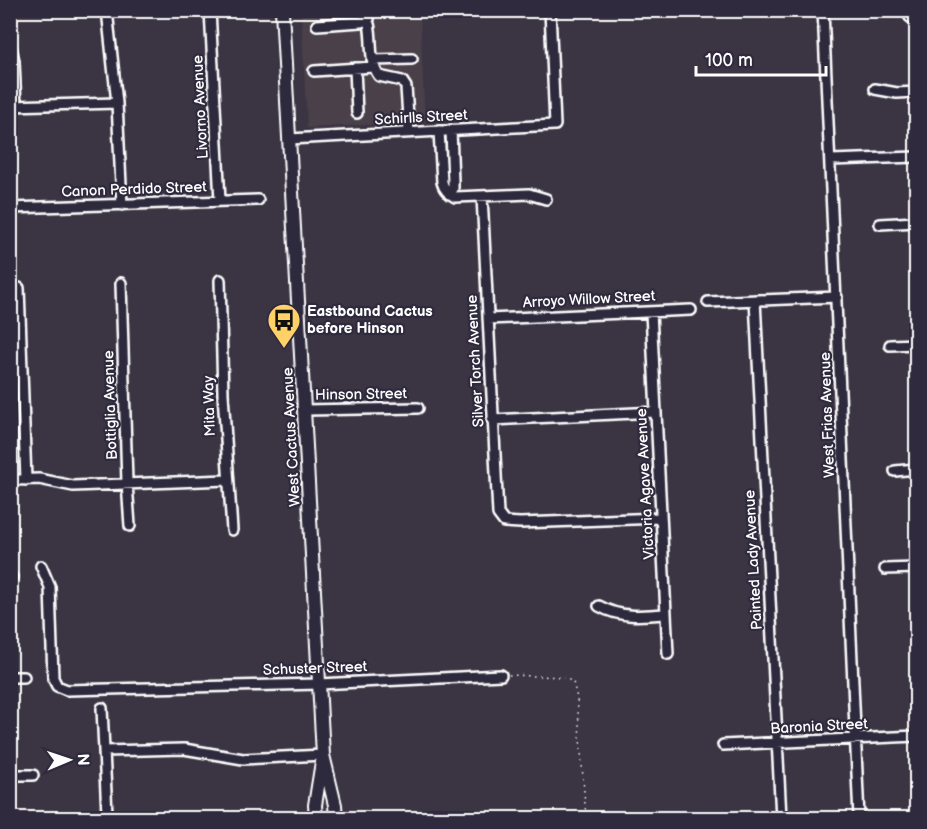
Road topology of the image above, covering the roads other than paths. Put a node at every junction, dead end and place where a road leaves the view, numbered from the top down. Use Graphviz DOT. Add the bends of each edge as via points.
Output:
graph roads {
  1 [pos="107,10"];
  2 [pos="210,10"];
  3 [pos="282,10"];
  4 [pos="550,10"];
  5 [pos="823,10"];
  6 [pos="366,15"];
  7 [pos="317,25"];
  8 [pos="10,42"];
  9 [pos="412,59"];
  10 [pos="373,64"];
  11 [pos="356,68"];
  12 [pos="314,71"];
  13 [pos="875,89"];
  14 [pos="916,92"];
  15 [pos="117,103"];
  16 [pos="14,106"];
  17 [pos="357,113"];
  18 [pos="451,130"];
  19 [pos="439,131"];
  20 [pos="409,132"];
  21 [pos="289,139"];
  22 [pos="916,157"];
  23 [pos="831,160"];
  24 [pos="453,170"];
  25 [pos="441,171"];
  26 [pos="449,194"];
  27 [pos="482,196"];
  28 [pos="546,199"];
  29 [pos="258,200"];
  30 [pos="220,201"];
  31 [pos="122,205"];
  32 [pos="10,208"];
  33 [pos="916,222"];
  34 [pos="880,224"];
  35 [pos="220,280"];
  36 [pos="121,283"];
  37 [pos="19,288"];
  38 [pos="837,297"];
  39 [pos="755,300"];
  40 [pos="708,302"];
  41 [pos="691,310"];
  42 [pos="651,312"];
  43 [pos="488,319"];
  44 [pos="916,344"];
  45 [pos="890,345"];
  46 [pos="418,408"];
  47 [pos="305,410"];
  48 [pos="656,412"];
  49 [pos="492,420"];
  50 [pos="916,469"];
  51 [pos="895,471"];
  52 [pos="10,480"];
  53 [pos="26,480"];
  54 [pos="227,480"];
  55 [pos="127,483"];
  56 [pos="661,518"];
  57 [pos="130,526"];
  58 [pos="232,530"];
  59 [pos="41,566"];
  60 [pos="916,568"];
  61 [pos="885,569"];
  62 [pos="599,606"];
  63 [pos="666,614"];
  64 [pos="668,654"];
  65 [pos="501,675"];
  66 [pos="10,677"];
  67 [pos="24,677"];
  68 [pos="319,684"];
  69 [pos="102,708"];
  70 [pos="916,736"];
  71 [pos="856,739"];
  72 [pos="777,743"];
  73 [pos="723,745"];
  74 [pos="104,752"];
  75 [pos="323,755"];
  76 [pos="10,775"];
  77 [pos="33,775"];
  78 [pos="107,814"];
  79 [pos="316,819"];
  80 [pos="336,819"];
  81 [pos="781,819"];
  82 [pos="860,819"];
  1 -- 15 [label="street"];
  2 -- 30 [label="street, Livorno Avenue"];
  3 -- 21 [label="main road, West Cactus Avenue"];
  4 -- 18 [label="street, Schirlls Street" via="555,125"];
  5 -- 23 [label="street, West Frias Avenue"];
  6 -- 7 [label="street" via="361,22"];
  6 -- 10 [label="street"];
  8 -- 16 [label="street"];
  9 -- 10 [label="street"];
  10 -- 11 [label="street"];
  10 -- 20 [label="street" via="379,76 402,81 406,87"];
  11 -- 12 [label="street"];
  11 -- 17 [label="street"];
  13 -- 14 [label="street"];
  15 -- 16 [label="street"];
  15 -- 31 [label="street"];
  18 -- 19 [label="street, Schirlls Street"];
  18 -- 24 [label="street"];
  19 -- 20 [label="street, Schirlls Street"];
  19 -- 25 [label="street"];
  20 -- 21 [label="street, Schirlls Street"];
  21 -- 47 [label="main road, West Cactus Avenue"];
  22 -- 23 [label="street"];
  23 -- 38 [label="street, West Frias Avenue"];
  24 -- 25 [label="street"];
  24 -- 26 [label="street" via="453,189"];
  25 -- 26 [label="street" via="444,189"];
  26 -- 27 [label="street"];
  27 -- 28 [label="street" via="529,194"];
  27 -- 43 [label="street, Silver Torch Avenue"];
  29 -- 30 [label="street, Canon Perdido Street"];
  30 -- 31 [label="street, Canon Perdido Street"];
  31 -- 32 [label="street, Canon Perdido Street"];
  33 -- 34 [label="street"];
  35 -- 54 [label="street, Mita Way"];
  36 -- 55 [label="street, Bottiglia Avenue"];
  37 -- 53 [label="street"];
  38 -- 39 [label="street"];
  38 -- 71 [label="street, West Frias Avenue"];
  39 -- 40 [label="street"];
  39 -- 72 [label="street, Painted Lady Avenue"];
  41 -- 42 [label="street, Arroyo Willow Street"];
  42 -- 43 [label="street, Arroyo Willow Street"];
  42 -- 48 [label="street, Victoria Agave Avenue"];
  43 -- 49 [label="street, Silver Torch Avenue"];
  44 -- 45 [label="street"];
  46 -- 47 [label="street, Hinson Street"];
  47 -- 68 [label="main road, West Cactus Avenue"];
  48 -- 49 [label="street"];
  48 -- 56 [label="street, Victoria Agave Avenue"];
  49 -- 56 [label="street, Silver Torch Avenue" via="498,514 504,522"];
  50 -- 51 [label="street"];
  52 -- 53 [label="street"];
  53 -- 55 [label="street" via="73,486"];
  54 -- 55 [label="street"];
  54 -- 58 [label="street, Mita Way"];
  55 -- 57 [label="street, Bottiglia Avenue"];
  56 -- 63 [label="street, Victoria Agave Avenue"];
  59 -- 68 [label="street, Schuster Street" via="50,587 51,668 57,686 67,690"];
  60 -- 61 [label="street"];
  62 -- 63 [label="street" via="634,616"];
  63 -- 64 [label="street, Victoria Agave Avenue"];
  65 -- 68 [label="street, Schuster Street"];
  66 -- 67 [label="street"];
  68 -- 75 [label="main road, West Cactus Avenue"];
  69 -- 74 [label="street"];
  70 -- 71 [label="street, Baronia Street"];
  71 -- 72 [label="street, Baronia Street"];
  71 -- 82 [label="street, West Frias Avenue"];
  72 -- 73 [label="street, Baronia Street"];
  72 -- 81 [label="street, Painted Lady Avenue"];
  74 -- 75 [label="street" via="176,749 243,759"];
  74 -- 78 [label="street"];
  75 -- 79 [label="main road, West Cactus Avenue"];
  75 -- 80 [label="main road, West Cactus Avenue"];
  76 -- 77 [label="street"];
}
